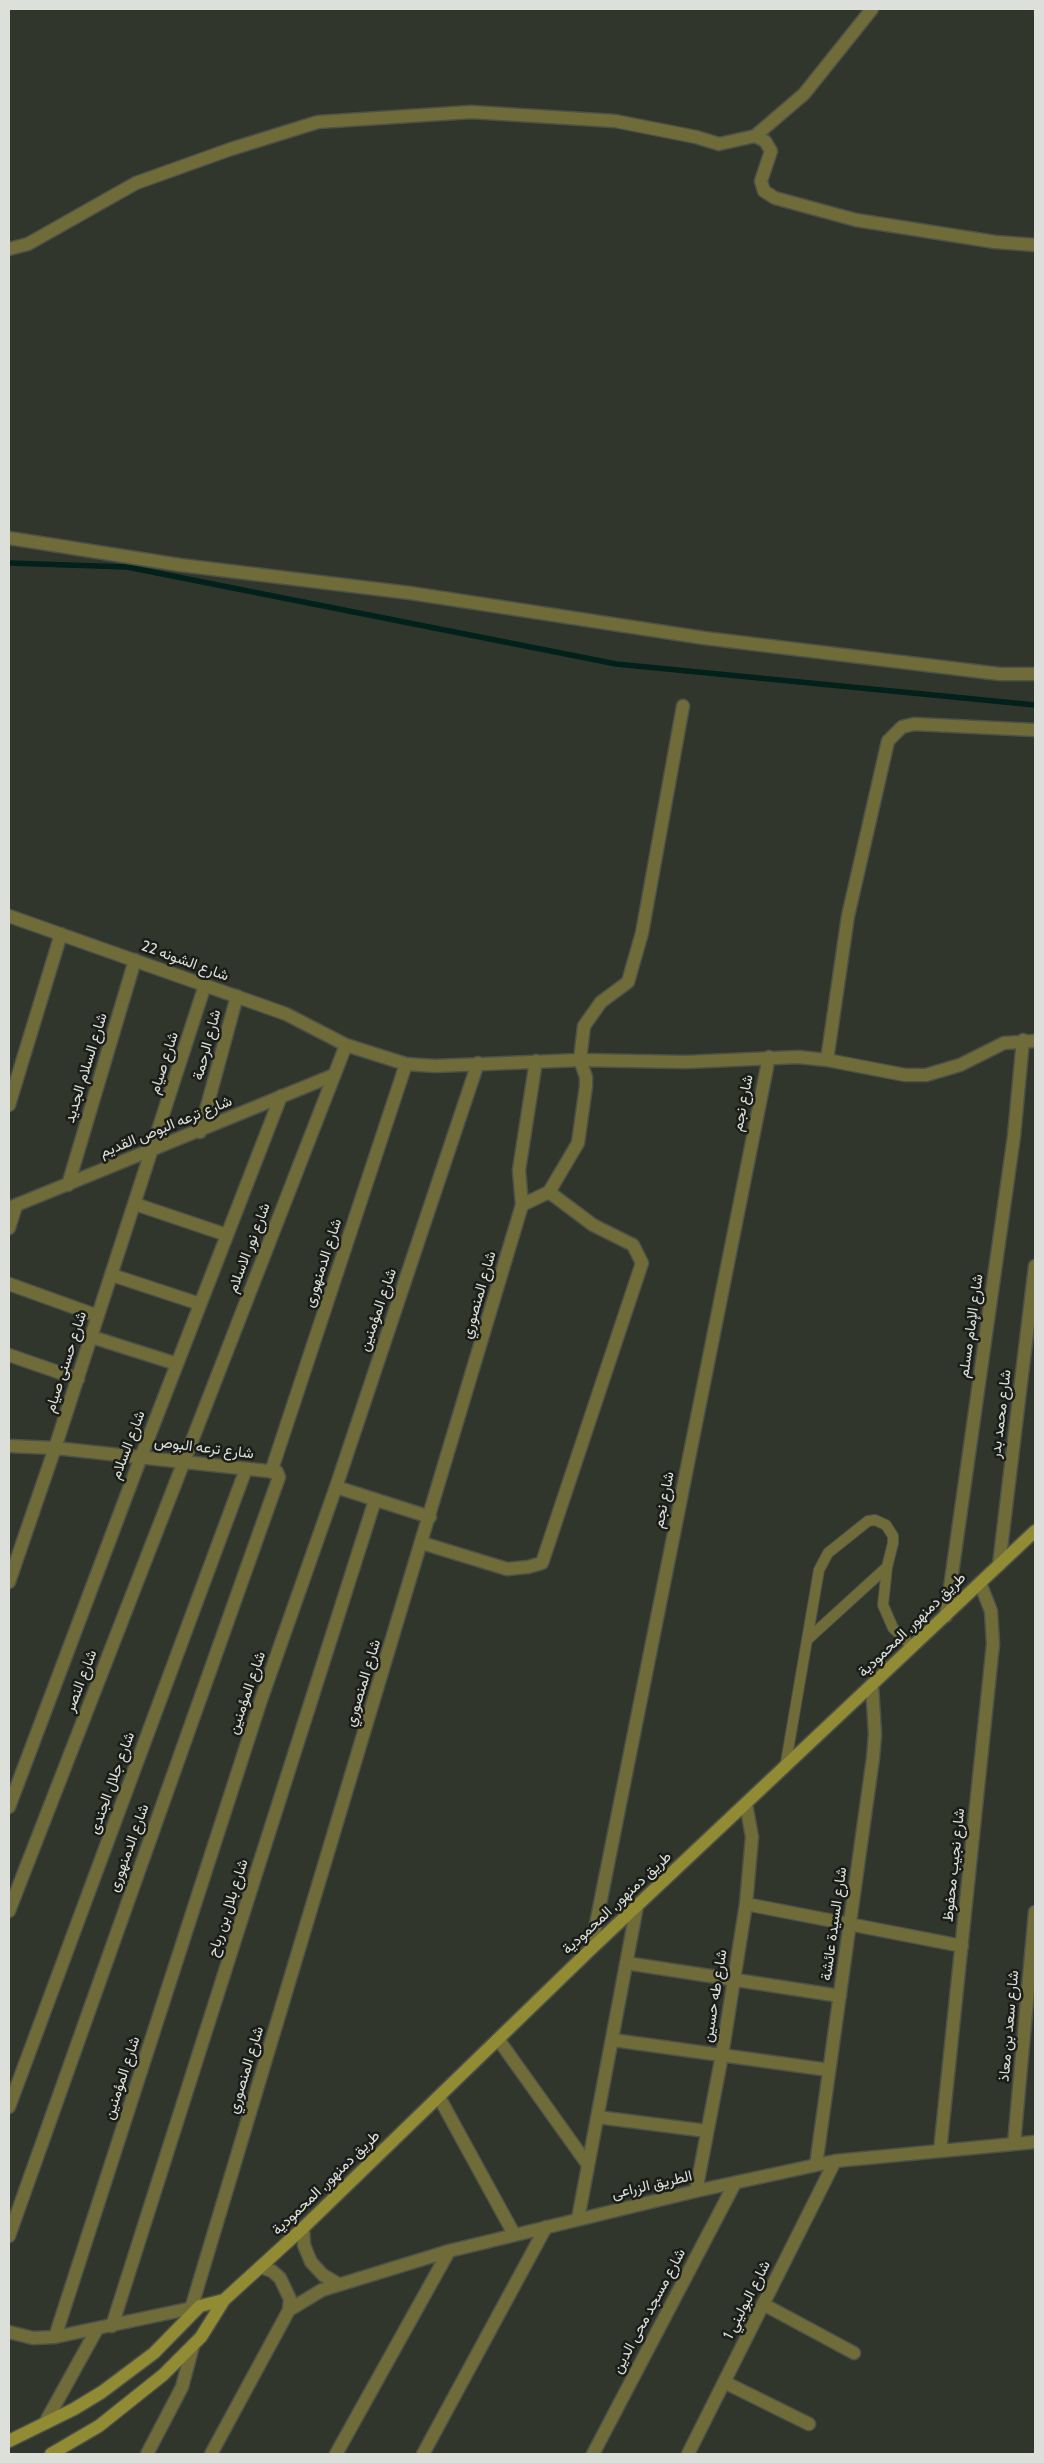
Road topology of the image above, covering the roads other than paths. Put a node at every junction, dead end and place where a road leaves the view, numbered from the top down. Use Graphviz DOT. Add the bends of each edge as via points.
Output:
graph roads {
  1 [pos="872,9"];
  2 [pos="755,136"];
  3 [pos="1035,245"];
  4 [pos="9,249"];
  5 [pos="9,538"];
  6 [pos="1035,674"];
  7 [pos="683,706"];
  8 [pos="1035,730"];
  9 [pos="9,916"];
  10 [pos="61,934"];
  11 [pos="135,960"];
  12 [pos="205,985"];
  13 [pos="237,996"];
  14 [pos="1029,1041"];
  15 [pos="346,1045"];
  16 [pos="769,1057"];
  17 [pos="580,1060"];
  18 [pos="827,1060"];
  19 [pos="536,1061"];
  20 [pos="478,1062"];
  21 [pos="406,1064"];
  22 [pos="334,1075"];
  23 [pos="281,1096"];
  24 [pos="9,1105"];
  25 [pos="200,1132"];
  26 [pos="153,1150"];
  27 [pos="68,1185"];
  28 [pos="549,1192"];
  29 [pos="136,1204"];
  30 [pos="522,1205"];
  31 [pos="12,1207"];
  32 [pos="9,1228"];
  33 [pos="228,1234"];
  34 [pos="1035,1266"];
  35 [pos="112,1275"];
  36 [pos="9,1284"];
  37 [pos="200,1304"];
  38 [pos="98,1316"];
  39 [pos="92,1337"];
  40 [pos="9,1355"];
  41 [pos="177,1364"];
  42 [pos="78,1379"];
  43 [pos="9,1446"];
  44 [pos="55,1448"];
  45 [pos="141,1457"];
  46 [pos="183,1463"];
  47 [pos="246,1469"];
  48 [pos="274,1472"];
  49 [pos="336,1487"];
  50 [pos="375,1500"];
  51 [pos="430,1517"];
  52 [pos="1035,1530"];
  53 [pos="422,1543"];
  54 [pos="999,1565"];
  55 [pos="887,1567"];
  56 [pos="9,1582"];
  57 [pos="980,1583"];
  58 [pos="946,1616"];
  59 [pos="808,1639"];
  60 [pos="913,1647"];
  61 [pos="872,1686"];
  62 [pos="785,1768"];
  63 [pos="746,1804"];
  64 [pos="9,1807"];
  65 [pos="746,1904"];
  66 [pos="637,1906"];
  67 [pos="9,1911"];
  68 [pos="1035,1912"];
  69 [pos="850,1925"];
  70 [pos="962,1946"];
  71 [pos="591,1949"];
  72 [pos="626,1963"];
  73 [pos="734,1980"];
  74 [pos="840,1996"];
  75 [pos="498,2039"];
  76 [pos="613,2040"];
  77 [pos="722,2055"];
  78 [pos="829,2070"];
  79 [pos="439,2097"];
  80 [pos="9,2107"];
  81 [pos="597,2116"];
  82 [pos="707,2131"];
  83 [pos="1035,2142"];
  84 [pos="1014,2144"];
  85 [pos="940,2151"];
  86 [pos="835,2161"];
  87 [pos="588,2165"];
  88 [pos="816,2165"];
  89 [pos="735,2183"];
  90 [pos="696,2192"];
  91 [pos="578,2219"];
  92 [pos="546,2227"];
  93 [pos="303,2228"];
  94 [pos="514,2234"];
  95 [pos="9,2236"];
  96 [pos="449,2251"];
  97 [pos="261,2267"];
  98 [pos="338,2284"];
  99 [pos="224,2300"];
  100 [pos="763,2304"];
  101 [pos="195,2308"];
  102 [pos="289,2310"];
  103 [pos="112,2326"];
  104 [pos="97,2329"];
  105 [pos="9,2332"];
  106 [pos="55,2337"];
  107 [pos="192,2346"];
  108 [pos="854,2352"];
  109 [pos="724,2382"];
  110 [pos="45,2423"];
  111 [pos="809,2424"];
  112 [pos="9,2441"];
  113 [pos="690,2453"];
  114 [pos="51,2454"];
  115 [pos="146,2454"];
  116 [pos="211,2454"];
  117 [pos="336,2454"];
  118 [pos="424,2454"];
  119 [pos="593,2454"];
  1 -- 2 [label="street" via="804,94"];
  2 -- 3 [label="street" via="765,141 771,151 761,181 764,191 775,198 856,220 994,242"];
  2 -- 4 [label="street" via="718,144 615,121 472,112 318,122 136,183 28,244"];
  5 -- 6 [label="street" via="180,565 410,593 704,638 1000,674"];
  7 -- 17 [label="street" via="642,933 628,982 601,1002 584,1026"];
  8 -- 18 [label="street" via="914,724 902,726 888,741 848,916"];
  9 -- 10 [label="street, شارع الشونه 22"];
  10 -- 11 [label="street, شارع الشونه 22"];
  10 -- 24 [label="street"];
  11 -- 12 [label="street, شارع الشونه 22"];
  11 -- 27 [label="street, شارع السلام الجديد"];
  12 -- 13 [label="street, شارع الشونه 22"];
  12 -- 26 [label="street, شارع صيام"];
  13 -- 15 [label="street, شارع الشونه 22" via="294,1017"];
  13 -- 25 [label="street, شارع الرحمة"];
  14 -- 18 [label="street, شارع الشونه 22" via="1004,1044 960,1065 926,1075 905,1075"];
  14 -- 58 [label="street, شارع الإمام مسلم"];
  15 -- 21 [label="street, شارع الشونه 22"];
  15 -- 22 [label="street, شارع نور الاسلام"];
  16 -- 17 [label="street, شارع الشونه 22" via="686,1062"];
  16 -- 18 [label="street, شارع الشونه 22"];
  16 -- 71 [label="street, شارع نجم"];
  17 -- 19 [label="street, شارع الشونه 22"];
  17 -- 28 [label="street" via="586,1086 578,1143"];
  19 -- 20 [label="street, شارع الشونه 22"];
  19 -- 30 [label="street, شارع المنصوري" via="519,1170"];
  20 -- 21 [label="street, شارع الشونه 22" via="435,1066"];
  20 -- 49 [label="street, شارع المؤمنين"];
  21 -- 48 [label="street, شارع الدمنهورى"];
  22 -- 23 [label="street, شارع ترعه البوص القديم"];
  22 -- 46 [label="street, شارع نور الاسلام"];
  23 -- 25 [label="street, شارع ترعه البوص القديم"];
  23 -- 33 [label="street, شارع السلام"];
  25 -- 26 [label="street, شارع ترعه البوص القديم"];
  26 -- 27 [label="street, شارع ترعه البوص القديم"];
  26 -- 29 [label="street, شارع حسنى صيام"];
  27 -- 31 [label="street, شارع ترعه البوص القديم"];
  28 -- 30 [label="street"];
  28 -- 53 [label="street" via="593,1225 633,1245 642,1263 542,1563 508,1569"];
  29 -- 33 [label="street"];
  29 -- 35 [label="street, شارع حسنى صيام"];
  30 -- 51 [label="street, شارع المنصوري"];
  31 -- 32 [label="street"];
  33 -- 37 [label="street, شارع السلام"];
  34 -- 54 [label="street, شارع محمد بدر"];
  35 -- 37 [label="street"];
  35 -- 38 [label="street, شارع حسنى صيام"];
  36 -- 38 [label="street"];
  37 -- 41 [label="street, شارع السلام"];
  38 -- 39 [label="street, شارع حسنى صيام"];
  39 -- 41 [label="street"];
  39 -- 42 [label="street, شارع حسنى صيام"];
  40 -- 42 [label="street"];
  41 -- 45 [label="street, شارع السلام"];
  42 -- 44 [label="street, شارع حسنى صيام"];
  43 -- 44 [label="street, شارع ترعه البوص"];
  44 -- 45 [label="street, شارع ترعه البوص"];
  44 -- 56 [label="street, شارع حسنى صيام"];
  45 -- 46 [label="street, شارع ترعه البوص"];
  45 -- 64 [label="street, شارع السلام"];
  46 -- 47 [label="street, شارع ترعه البوص"];
  46 -- 67 [label="street, شارع النصر"];
  47 -- 48 [label="street, شارع ترعه البوص"];
  47 -- 80 [label="street, شارع جلال الجندى"];
  48 -- 95 [label="street, شارع الدمنهورى" via="279,1477"];
  49 -- 50 [label="street"];
  49 -- 106 [label="street, شارع المؤمنين" via="261,1700"];
  50 -- 51 [label="street"];
  50 -- 103 [label="street, شارع بلال بن رباح"];
  51 -- 53 [label="street, شارع المنصوري"];
  52 -- 54 [label="main road, طريق دمنهور, المحمودية"];
  53 -- 101 [label="street, شارع المنصوري"];
  54 -- 57 [label="main road, طريق دمنهور, المحمودية"];
  55 -- 59 [label="lane"];
  55 -- 59 [label="lane" via="893,1536 886,1525 875,1520 868,1521 828,1553 819,1570"];
  55 -- 60 [label="lane" via="885,1612 893,1628"];
  57 -- 58 [label="main road, طريق دمنهور, المحمودية"];
  57 -- 70 [label="street, شارع نجيب محفوظ" via="991,1611 993,1644"];
  58 -- 60 [label="main road, طريق دمنهور, المحمودية"];
  59 -- 62 [label="lane"];
  60 -- 61 [label="main road, طريق دمنهور, المحمودية"];
  61 -- 62 [label="main road, طريق دمنهور, المحمودية"];
  61 -- 69 [label="street, شارع السيدة عائشة" via="873,1758"];
  62 -- 63 [label="main road, طريق دمنهور, المحمودية"];
  63 -- 65 [label="street, شارع طه حسين" via="752,1837"];
  63 -- 66 [label="main road, طريق دمنهور, المحمودية"];
  65 -- 69 [label="street"];
  65 -- 73 [label="street, شارع طه حسين"];
  66 -- 71 [label="main road, طريق دمنهور, المحمودية"];
  66 -- 72 [label="street"];
  68 -- 84 [label="street, شارع سعد بن معاذ"];
  69 -- 70 [label="street"];
  69 -- 74 [label="street, شارع السيدة عائشة"];
  70 -- 85 [label="street, شارع نجيب محفوظ"];
  71 -- 75 [label="main road, طريق دمنهور, المحمودية"];
  72 -- 73 [label="street"];
  72 -- 76 [label="street"];
  73 -- 74 [label="street"];
  73 -- 77 [label="street, شارع طه حسين"];
  74 -- 78 [label="street, شارع السيدة عائشة"];
  75 -- 79 [label="main road, طريق دمنهور, المحمودية"];
  75 -- 87 [label="street"];
  76 -- 77 [label="street"];
  76 -- 81 [label="street"];
  77 -- 78 [label="street"];
  77 -- 82 [label="street, شارع طه حسين"];
  78 -- 88 [label="street, شارع السيدة عائشة"];
  79 -- 93 [label="main road, طريق دمنهور, المحمودية"];
  79 -- 94 [label="street"];
  81 -- 82 [label="street"];
  81 -- 87 [label="street"];
  82 -- 90 [label="street, شارع طه حسين"];
  83 -- 84 [label="street, الطريق الزراعى"];
  84 -- 85 [label="street, الطريق الزراعى"];
  85 -- 86 [label="street, الطريق الزراعى"];
  86 -- 88 [label="street, الطريق الزراعى"];
  86 -- 100 [label="street, شارع البوليني 1"];
  87 -- 91 [label="street"];
  88 -- 89 [label="street, الطريق الزراعى"];
  89 -- 90 [label="street, الطريق الزراعى"];
  89 -- 119 [label="street, شارع مسجد محى الدين"];
  90 -- 91 [label="street, الطريق الزراعى"];
  91 -- 92 [label="street, الطريق الزراعى"];
  92 -- 94 [label="street, الطريق الزراعى"];
  92 -- 118 [label="street"];
  93 -- 97 [label="main road, طريق دمنهور, المحمودية"];
  93 -- 98 [label="street" via="304,2246 311,2262"];
  94 -- 96 [label="street, الطريق الزراعى"];
  96 -- 98 [label="street, الطريق الزراعى"];
  96 -- 117 [label="street"];
  97 -- 99 [label="main road, طريق دمنهور, المحمودية"];
  97 -- 102 [label="street" via="280,2278 290,2299"];
  98 -- 102 [label="street, الطريق الزراعى" via="308,2297"];
  99 -- 101 [label="main road"];
  99 -- 107 [label="main road" via="208,2328"];
  100 -- 108 [label="street"];
  100 -- 109 [label="street, شارع البوليني 1"];
  101 -- 103 [label="street"];
  101 -- 110 [label="main road" via="172,2336 129,2373"];
  102 -- 116 [label="street"];
  103 -- 104 [label="street"];
  104 -- 106 [label="street"];
  104 -- 110 [label="street"];
  105 -- 106 [label="street" via="33,2338"];
  107 -- 114 [label="main road" via="132,2402"];
  107 -- 115 [label="street" via="182,2387"];
  109 -- 111 [label="street"];
  109 -- 113 [label="street, شارع البوليني 1"];
  110 -- 112 [label="main road"];
}
